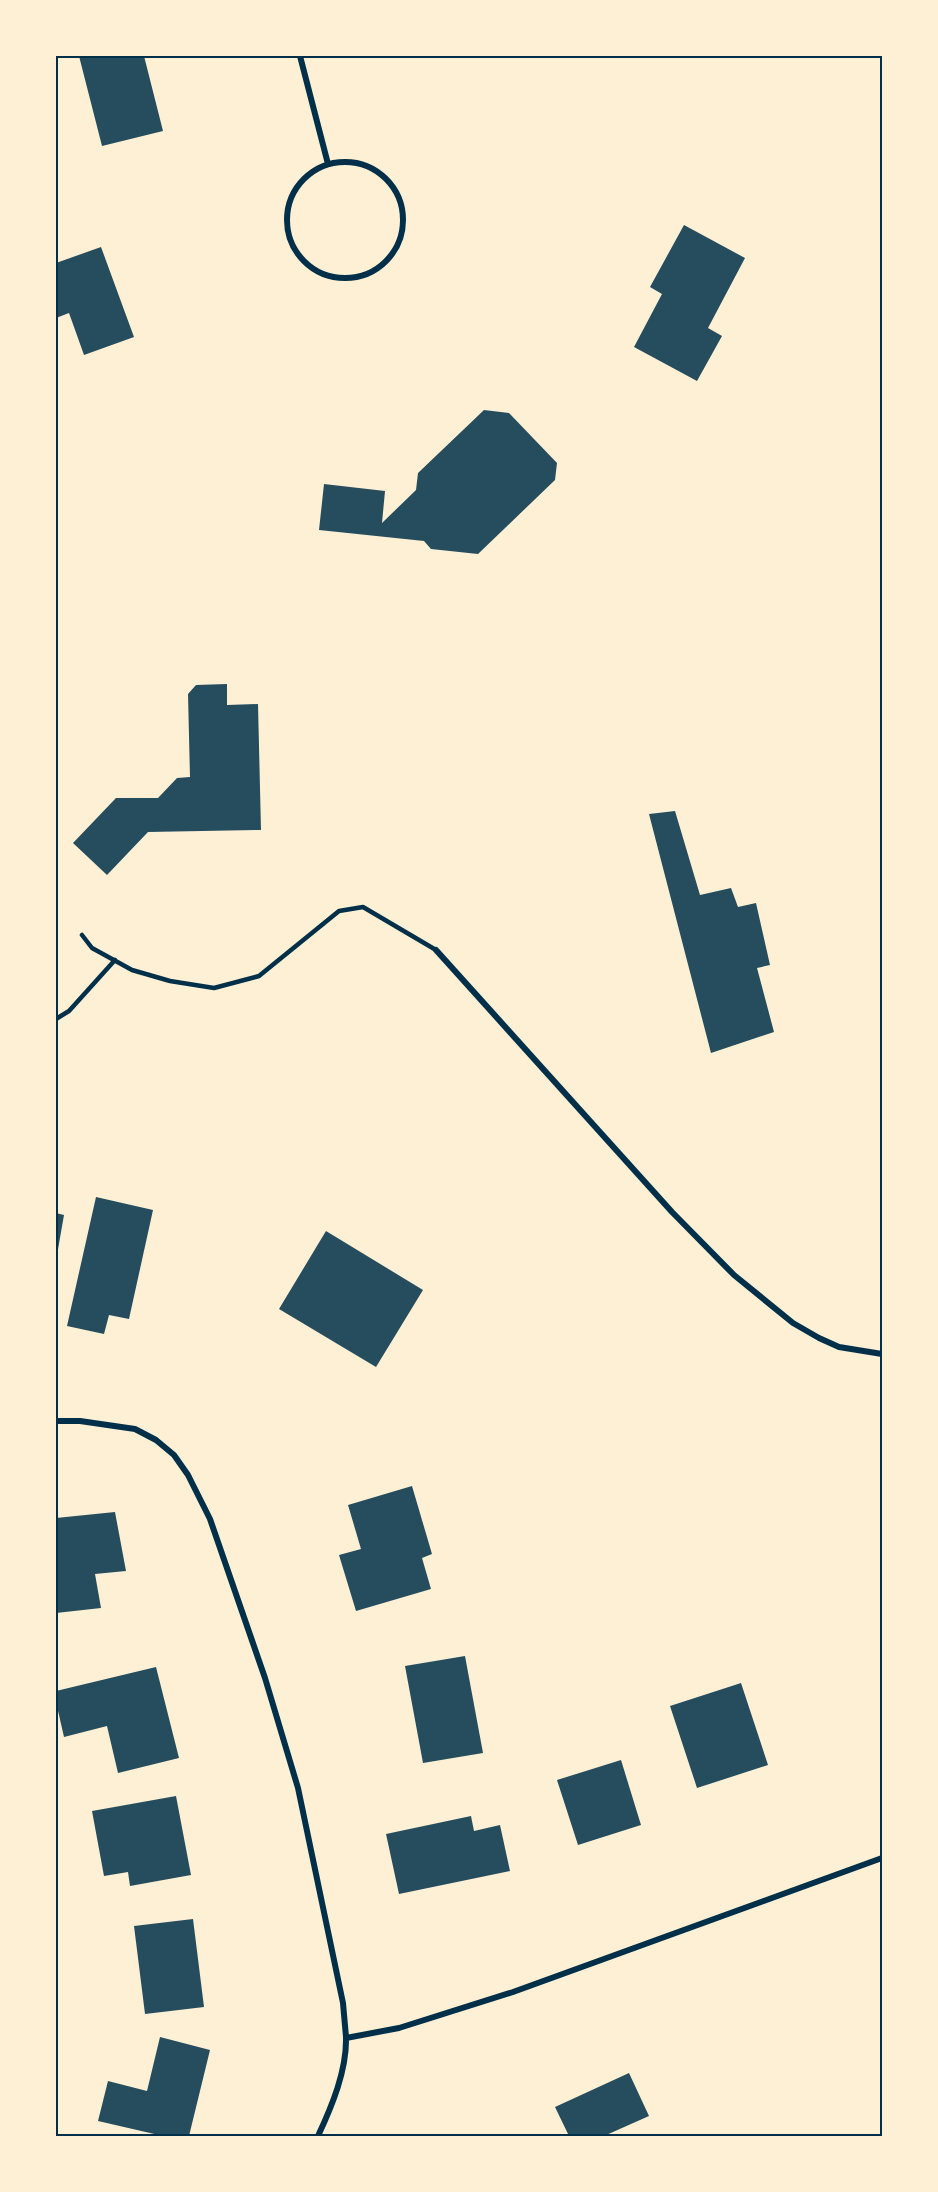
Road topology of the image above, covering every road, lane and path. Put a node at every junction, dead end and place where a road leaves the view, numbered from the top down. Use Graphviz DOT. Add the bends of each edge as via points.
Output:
graph roads {
  1 [pos="300,56"];
  2 [pos="328,164"];
  3 [pos="82,935"];
  4 [pos="436,950"];
  5 [pos="115,960"];
  6 [pos="56,1019"];
  7 [pos="882,1354"];
  8 [pos="56,1421"];
  9 [pos="882,1858"];
  10 [pos="346,2038"];
  11 [pos="318,2136"];
  1 -- 2 [label="street"];
  2 -- 2 [label="street" via="308,174 294,192 287,214 289,237 300,257 318,272 340,278 363,276 383,265 398,248 404,226 402,203 391,183 373,168 351,161"];
  3 -- 5 [label="lane" via="92,948"];
  4 -- 5 [label="lane" via="363,907 339,910 259,976 214,988 170,981 132,970"];
  4 -- 7 [label="street" via="672,1212 734,1275 793,1323 819,1338 839,1347"];
  5 -- 6 [label="lane" via="69,1011"];
  8 -- 10 [label="street" via="135,1429 156,1440 174,1455 188,1475 210,1519 265,1677 298,1788 343,2003"];
  9 -- 10 [label="street" via="513,1992 399,2028"];
  10 -- 11 [label="street" via="336,2090"];
}
